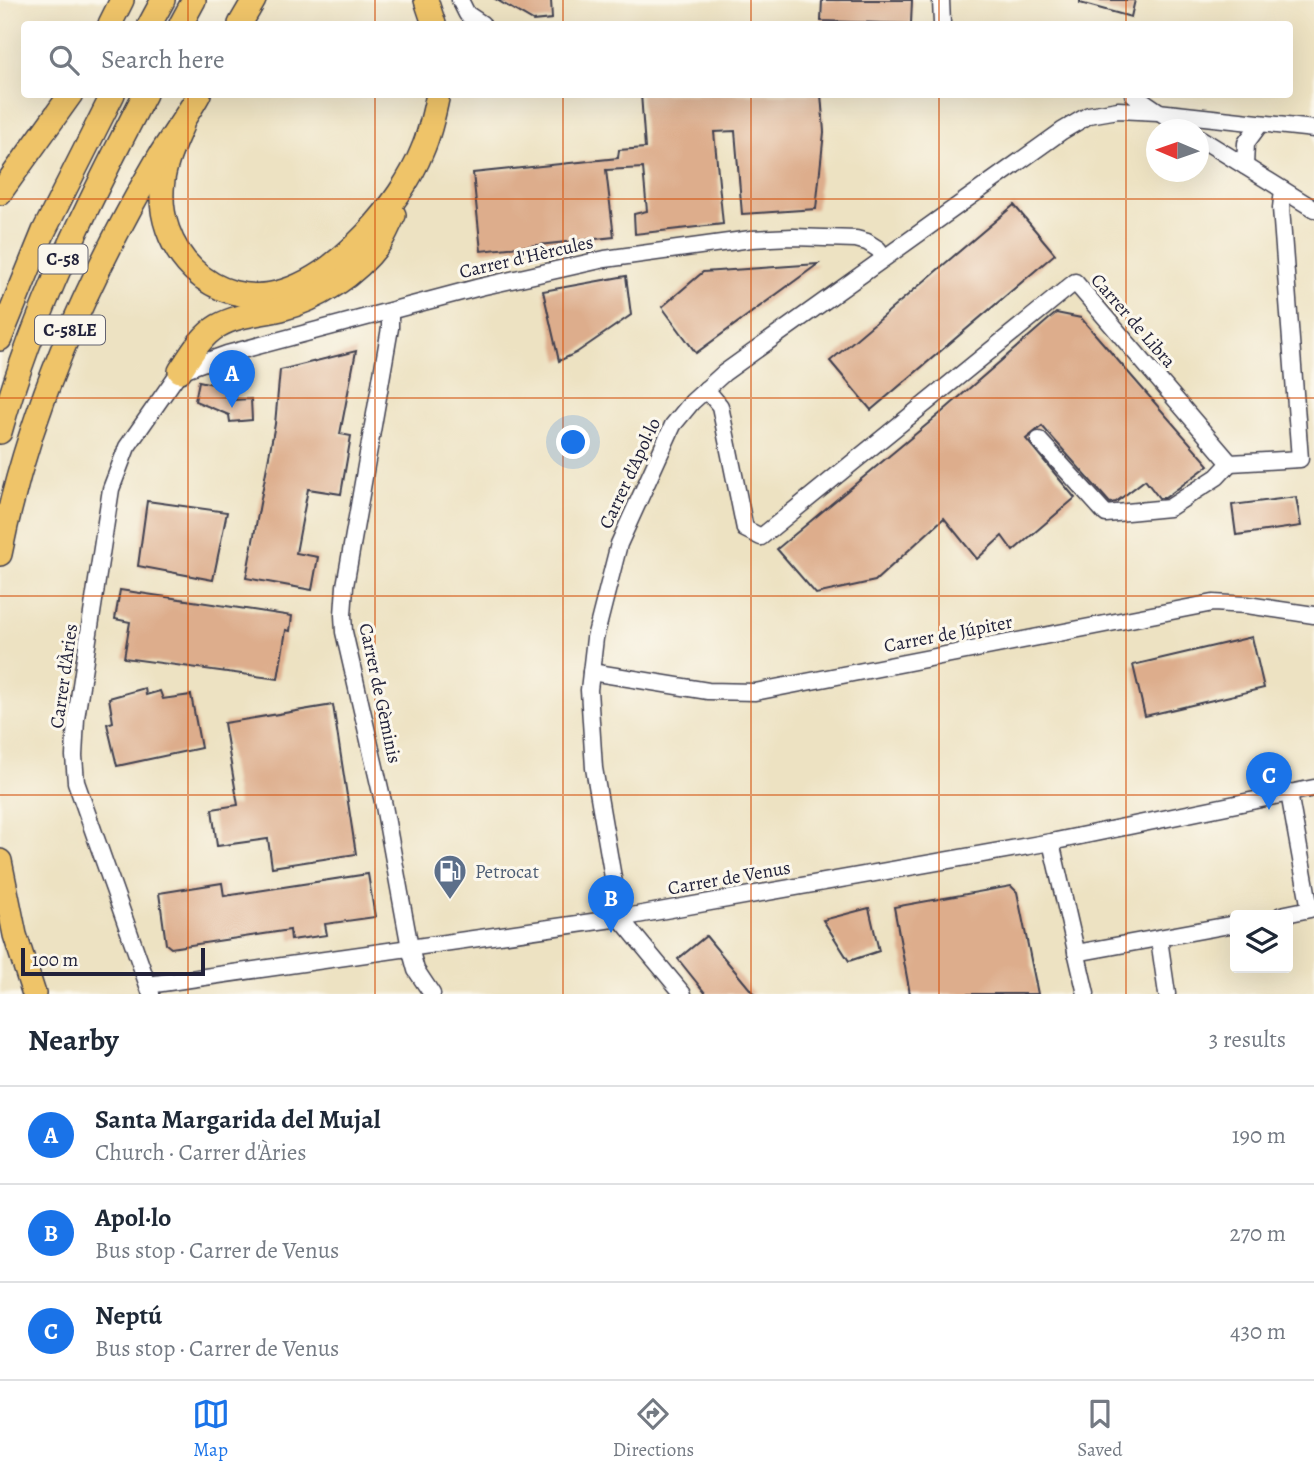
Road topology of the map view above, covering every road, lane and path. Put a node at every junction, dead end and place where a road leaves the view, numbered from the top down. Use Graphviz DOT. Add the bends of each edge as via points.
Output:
graph roads {
  1 [pos="122,0"];
  2 [pos="163,0"];
  3 [pos="194,0"];
  4 [pos="254,0"];
  5 [pos="426,0"];
  6 [pos="460,0"];
  7 [pos="942,0"];
  8 [pos="112,21"];
  9 [pos="152,21"];
  10 [pos="183,21"];
  11 [pos="242,21"];
  12 [pos="433,21"];
  13 [pos="478,21"];
  14 [pos="942,21"];
  15 [pos="68,98"];
  16 [pos="111,98"];
  17 [pos="143,98"];
  18 [pos="197,98"];
  19 [pos="437,98"];
  20 [pos="1104,98"];
  21 [pos="1139,98"];
  22 [pos="1158,112"];
  23 [pos="1097,113"];
  24 [pos="1169,119"];
  25 [pos="1260,124"];
  26 [pos="182,125"];
  27 [pos="1314,129"];
  28 [pos="1209,143"];
  29 [pos="20,165"];
  30 [pos="1245,166"];
  31 [pos="411,174"];
  32 [pos="0,185"];
  33 [pos="1283,190"];
  34 [pos="0,193"];
  35 [pos="1314,209"];
  36 [pos="884,257"];
  37 [pos="390,312"];
  38 [pos="0,339"];
  39 [pos="180,371"];
  40 [pos="706,389"];
  41 [pos="0,432"];
  42 [pos="1039,440"];
  43 [pos="1230,463"];
  44 [pos="0,554"];
  45 [pos="1314,615"];
  46 [pos="590,671"];
  47 [pos="1314,788"];
  48 [pos="1289,793"];
  49 [pos="1051,842"];
  50 [pos="0,861"];
  51 [pos="0,904"];
  52 [pos="1293,913"];
  53 [pos="620,918"];
  54 [pos="1230,925"];
  55 [pos="1159,939"];
  56 [pos="410,948"];
  57 [pos="1076,953"];
  58 [pos="150,989"];
  59 [pos="19,994"];
  60 [pos="34,994"];
  61 [pos="432,994"];
  62 [pos="683,994"];
  63 [pos="1086,994"];
  64 [pos="1167,994"];
  1 -- 8 [label="highway"];
  2 -- 9 [label="highway"];
  3 -- 10 [label="highway"];
  4 -- 11 [label="highway"];
  5 -- 12 [label="highway"];
  6 -- 13 [label="street" via="467,14"];
  7 -- 14 [label="street"];
  15 -- 29 [label="highway"];
  16 -- 38 [label="highway, C-58" via="44,231"];
  17 -- 41 [label="highway, C-58" via="71,239"];
  18 -- 26 [label="highway, C-58LE"];
  19 -- 31 [label="highway"];
  20 -- 23 [label="street"];
  21 -- 22 [label="street"];
  22 -- 23 [label="street, Carrer d'Apol·lo"];
  22 -- 24 [label="street"];
  22 -- 25 [label="street, Carrer d'Apol·lo"];
  23 -- 36 [label="street, Carrer d'Apol·lo" via="1077,121"];
  25 -- 27 [label="street, Carrer d'Apol·lo"];
  25 -- 30 [label="street" via="1246,143"];
  26 -- 31 [label="highway" via="163,179 165,220 188,265 215,287 235,295 283,292 321,272 364,237"];
  26 -- 44 [label="highway, C-58LE" via="120,228 54,367 19,469"];
  28 -- 30 [label="street"];
  29 -- 32 [label="highway"];
  29 -- 34 [label="highway"];
  30 -- 33 [label="street"];
  31 -- 39 [label="highway" via="380,243 362,263 329,289 299,304 235,318 216,327"];
  33 -- 35 [label="street"];
  33 -- 43 [label="street" via="1300,459"];
  36 -- 37 [label="street, Carrer d'Hèrcules" via="856,239 751,239 605,259"];
  36 -- 40 [label="street, Carrer d'Apol·lo"];
  37 -- 39 [label="street, Carrer d'Hèrcules" via="227,354"];
  37 -- 56 [label="street, Carrer de Gèminis" via="343,615"];
  39 -- 58 [label="street, Carrer d'Àries" via="127,447 111,489 74,757 87,818"];
  40 -- 43 [label="street, Carrer de Libra" via="720,406 745,528 761,537 1076,282"];
  40 -- 46 [label="street, Carrer d'Apol·lo" via="673,425 619,544"];
  42 -- 43 [label="street" via="1106,514 1169,508 1217,477"];
  45 -- 46 [label="street, Carrer de Júpiter" via="1213,603 754,692 708,691"];
  46 -- 53 [label="street, Carrer d'Apol·lo" via="594,768"];
  47 -- 48 [label="street, Carrer de Venus"];
  48 -- 49 [label="street, Carrer de Venus"];
  48 -- 52 [label="street" via="1310,909"];
  49 -- 53 [label="street, Carrer de Venus"];
  49 -- 57 [label="street"];
  50 -- 60 [label="highway" via="15,934"];
  51 -- 59 [label="highway"];
  53 -- 56 [label="street, Carrer de Venus"];
  53 -- 62 [label="street, Carrer d'Apol·lo"];
  54 -- 55 [label="street"];
  55 -- 57 [label="street"];
  55 -- 64 [label="street"];
  56 -- 58 [label="street, Carrer de Venus"];
  56 -- 61 [label="street, Carrer de Gèminis" via="416,970"];
  57 -- 63 [label="street"];
}
